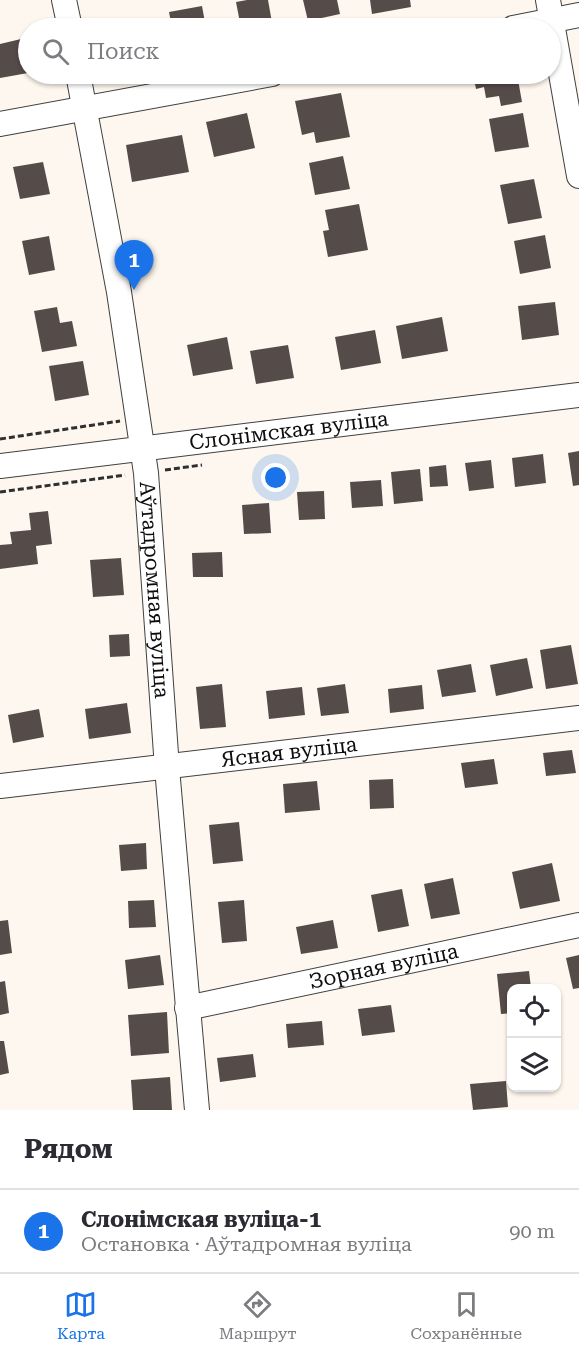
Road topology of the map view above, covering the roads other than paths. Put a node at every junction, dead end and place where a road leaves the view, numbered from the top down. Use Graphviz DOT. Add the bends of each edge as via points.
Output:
graph roads {
  1 [pos="64,0"];
  2 [pos="549,11"];
  3 [pos="579,15"];
  4 [pos="68,18"];
  5 [pos="534,18"];
  6 [pos="561,77"];
  7 [pos="80,84"];
  8 [pos="217,84"];
  9 [pos="85,108"];
  10 [pos="0,124"];
  11 [pos="579,176"];
  12 [pos="579,395"];
  13 [pos="143,448"];
  14 [pos="0,466"];
  15 [pos="579,718"];
  16 [pos="167,768"];
  17 [pos="0,786"];
  18 [pos="579,925"];
  19 [pos="187,1008"];
  20 [pos="197,1110"];
  1 -- 4 [label="street"];
  2 -- 3 [label="street"];
  2 -- 5 [label="street"];
  6 -- 11 [label="street"];
  7 -- 9 [label="street, Аўтадромная вуліца"];
  8 -- 9 [label="street"];
  9 -- 10 [label="street"];
  9 -- 13 [label="street, Аўтадромная вуліца"];
  12 -- 13 [label="street, Слонімская вуліца"];
  13 -- 14 [label="street, Слонімская вуліца"];
  13 -- 16 [label="street, Аўтадромная вуліца"];
  15 -- 16 [label="street, Ясная вуліца"];
  16 -- 17 [label="street, Ясная вуліца"];
  16 -- 19 [label="street, Аўтадромная вуліца"];
  18 -- 19 [label="street, Зорная вуліца"];
  19 -- 20 [label="street, Аўтадромная вуліца"];
}
